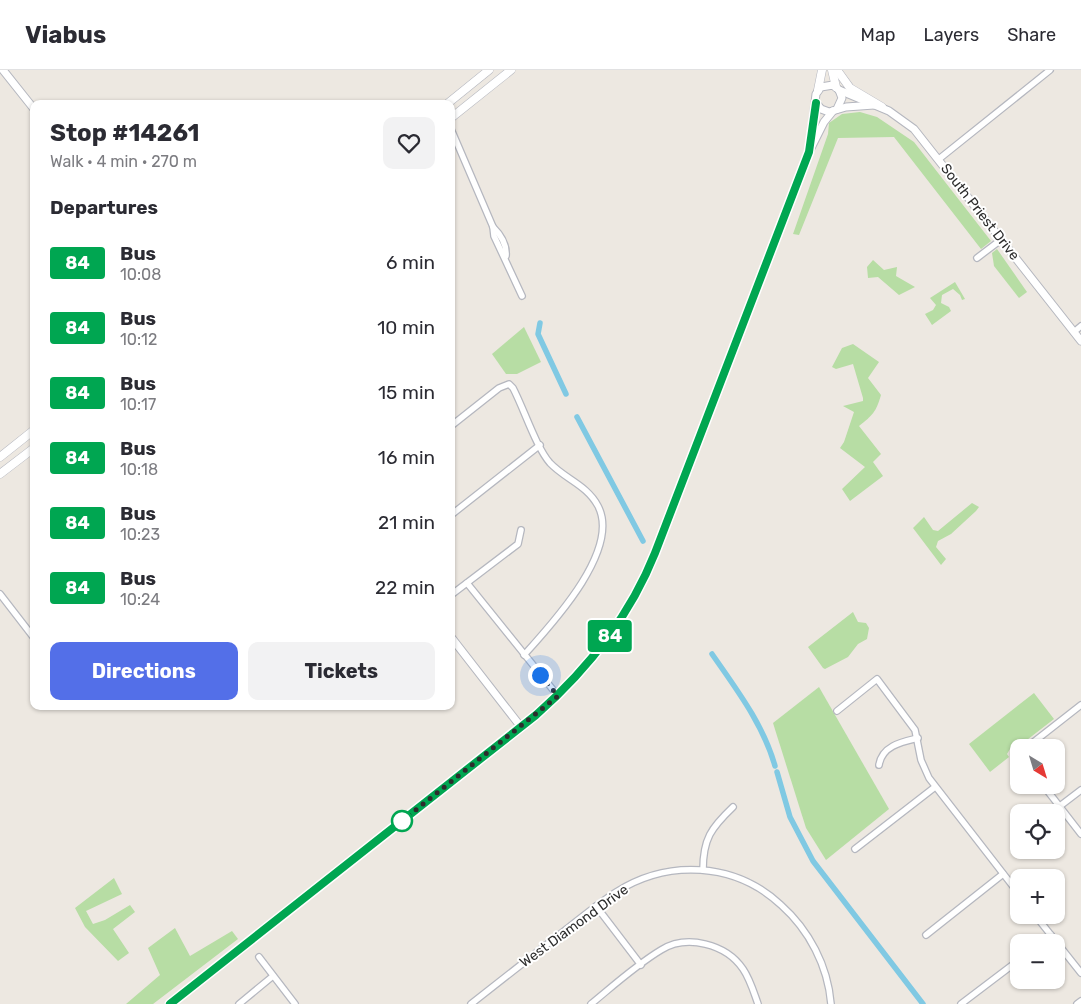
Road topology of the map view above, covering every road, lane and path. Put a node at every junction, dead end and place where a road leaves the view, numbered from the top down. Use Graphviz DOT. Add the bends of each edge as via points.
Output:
graph roads {
  1 [pos="3,70"];
  2 [pos="489,70"];
  3 [pos="511,70"];
  4 [pos="822,70"];
  5 [pos="832,70"];
  6 [pos="837,70"];
  7 [pos="1050,70"];
  8 [pos="838,89"];
  9 [pos="818,90"];
  10 [pos="452,100"];
  11 [pos="816,103"];
  12 [pos="30,104"];
  13 [pos="874,105"];
  14 [pos="882,108"];
  15 [pos="835,110"];
  16 [pos="455,115"];
  17 [pos="455,138"];
  18 [pos="809,152"];
  19 [pos="939,159"];
  20 [pos="1002,239"];
  21 [pos="977,258"];
  22 [pos="522,296"];
  23 [pos="1081,326"];
  24 [pos="1074,332"];
  25 [pos="1081,340"];
  26 [pos="455,423"];
  27 [pos="30,433"];
  28 [pos="540,446"];
  29 [pos="30,451"];
  30 [pos="0,457"];
  31 [pos="0,474"];
  32 [pos="455,512"];
  33 [pos="521,530"];
  34 [pos="467,583"];
  35 [pos="455,592"];
  36 [pos="0,594"];
  37 [pos="30,633"];
  38 [pos="455,642"];
  39 [pos="524,655"];
  40 [pos="558,696"];
  41 [pos="1081,705"];
  42 [pos="837,711"];
  43 [pos="521,727"];
  44 [pos="918,738"];
  45 [pos="1038,739"];
  46 [pos="879,765"];
  47 [pos="935,786"];
  48 [pos="1081,790"];
  49 [pos="1050,794"];
  50 [pos="1058,804"];
  51 [pos="1063,804"];
  52 [pos="733,808"];
  53 [pos="1065,813"];
  54 [pos="1081,834"];
  55 [pos="855,849"];
  56 [pos="704,870"];
  57 [pos="1003,874"];
  58 [pos="1010,883"];
  59 [pos="596,906"];
  60 [pos="1042,924"];
  61 [pos="1050,934"];
  62 [pos="926,935"];
  63 [pos="1065,953"];
  64 [pos="259,957"];
  65 [pos="641,965"];
  66 [pos="1010,967"];
  67 [pos="1081,973"];
  68 [pos="273,976"];
  69 [pos="1081,1001"];
  70 [pos="170,1004"];
  71 [pos="240,1004"];
  72 [pos="295,1004"];
  73 [pos="471,1004"];
  74 [pos="590,1004"];
  75 [pos="758,1004"];
  76 [pos="831,1004"];
  77 [pos="961,1004"];
  78 [pos="1077,1004"];
  1 -- 12 [label="street"];
  2 -- 10 [label="main road"];
  3 -- 16 [label="main road"];
  4 -- 9 [label="main road"];
  5 -- 8 [label="main road"];
  6 -- 14 [label="main road" via="850,88"];
  7 -- 19 [label="street"];
  8 -- 9 [label="street" via="828,85"];
  8 -- 13 [label="street, South Priest Drive"];
  8 -- 15 [label="street" via="842,102"];
  9 -- 11 [label="street"];
  11 -- 15 [label="street" via="824,111"];
  11 -- 18 [label="street"];
  13 -- 14 [label="street, South Priest Drive"];
  13 -- 15 [label="street, South Priest Drive"];
  14 -- 19 [label="street, South Priest Drive" via="914,129"];
  15 -- 18 [label="street" via="824,122"];
  17 -- 22 [label="street"];
  18 -- 40 [label="street" via="651,564 610,635"];
  19 -- 20 [label="street, South Priest Drive"];
  20 -- 21 [label="street"];
  20 -- 24 [label="street, South Priest Drive"];
  23 -- 24 [label="street"];
  24 -- 25 [label="street, South Priest Drive"];
  26 -- 28 [label="street" via="499,388 509,384"];
  27 -- 30 [label="main road"];
  28 -- 32 [label="street"];
  28 -- 39 [label="street" via="551,464 590,494 599,507 603,532 599,549 574,592"];
  29 -- 31 [label="main road"];
  33 -- 34 [label="street" via="518,544"];
  34 -- 35 [label="street"];
  34 -- 39 [label="street"];
  36 -- 37 [label="street"];
  38 -- 43 [label="street"];
  39 -- 40 [label="street"];
  40 -- 43 [label="street"];
  41 -- 45 [label="street"];
  42 -- 44 [label="street" via="877,679 910,722"];
  43 -- 70 [label="street"];
  44 -- 46 [label="street" via="889,748 880,757"];
  44 -- 47 [label="street" via="920,760"];
  47 -- 55 [label="street"];
  47 -- 57 [label="street"];
  48 -- 51 [label="street"];
  49 -- 50 [label="street"];
  52 -- 56 [label="street" via="712,828 703,852"];
  53 -- 54 [label="street"];
  56 -- 59 [label="street, West Diamond Drive" via="684,868 644,878"];
  56 -- 76 [label="street, West Diamond Drive" via="744,880 769,894 788,911 810,940 823,966"];
  57 -- 58 [label="street"];
  57 -- 62 [label="street"];
  59 -- 65 [label="street"];
  59 -- 73 [label="street, West Diamond Drive"];
  60 -- 61 [label="street"];
  63 -- 67 [label="street"];
  64 -- 68 [label="street"];
  65 -- 74 [label="street"];
  65 -- 75 [label="street" via="662,949 679,943 695,942 716,947 732,956 744,969"];
  66 -- 77 [label="street"];
  68 -- 71 [label="street"];
  68 -- 72 [label="street"];
  69 -- 78 [label="street"];
}
